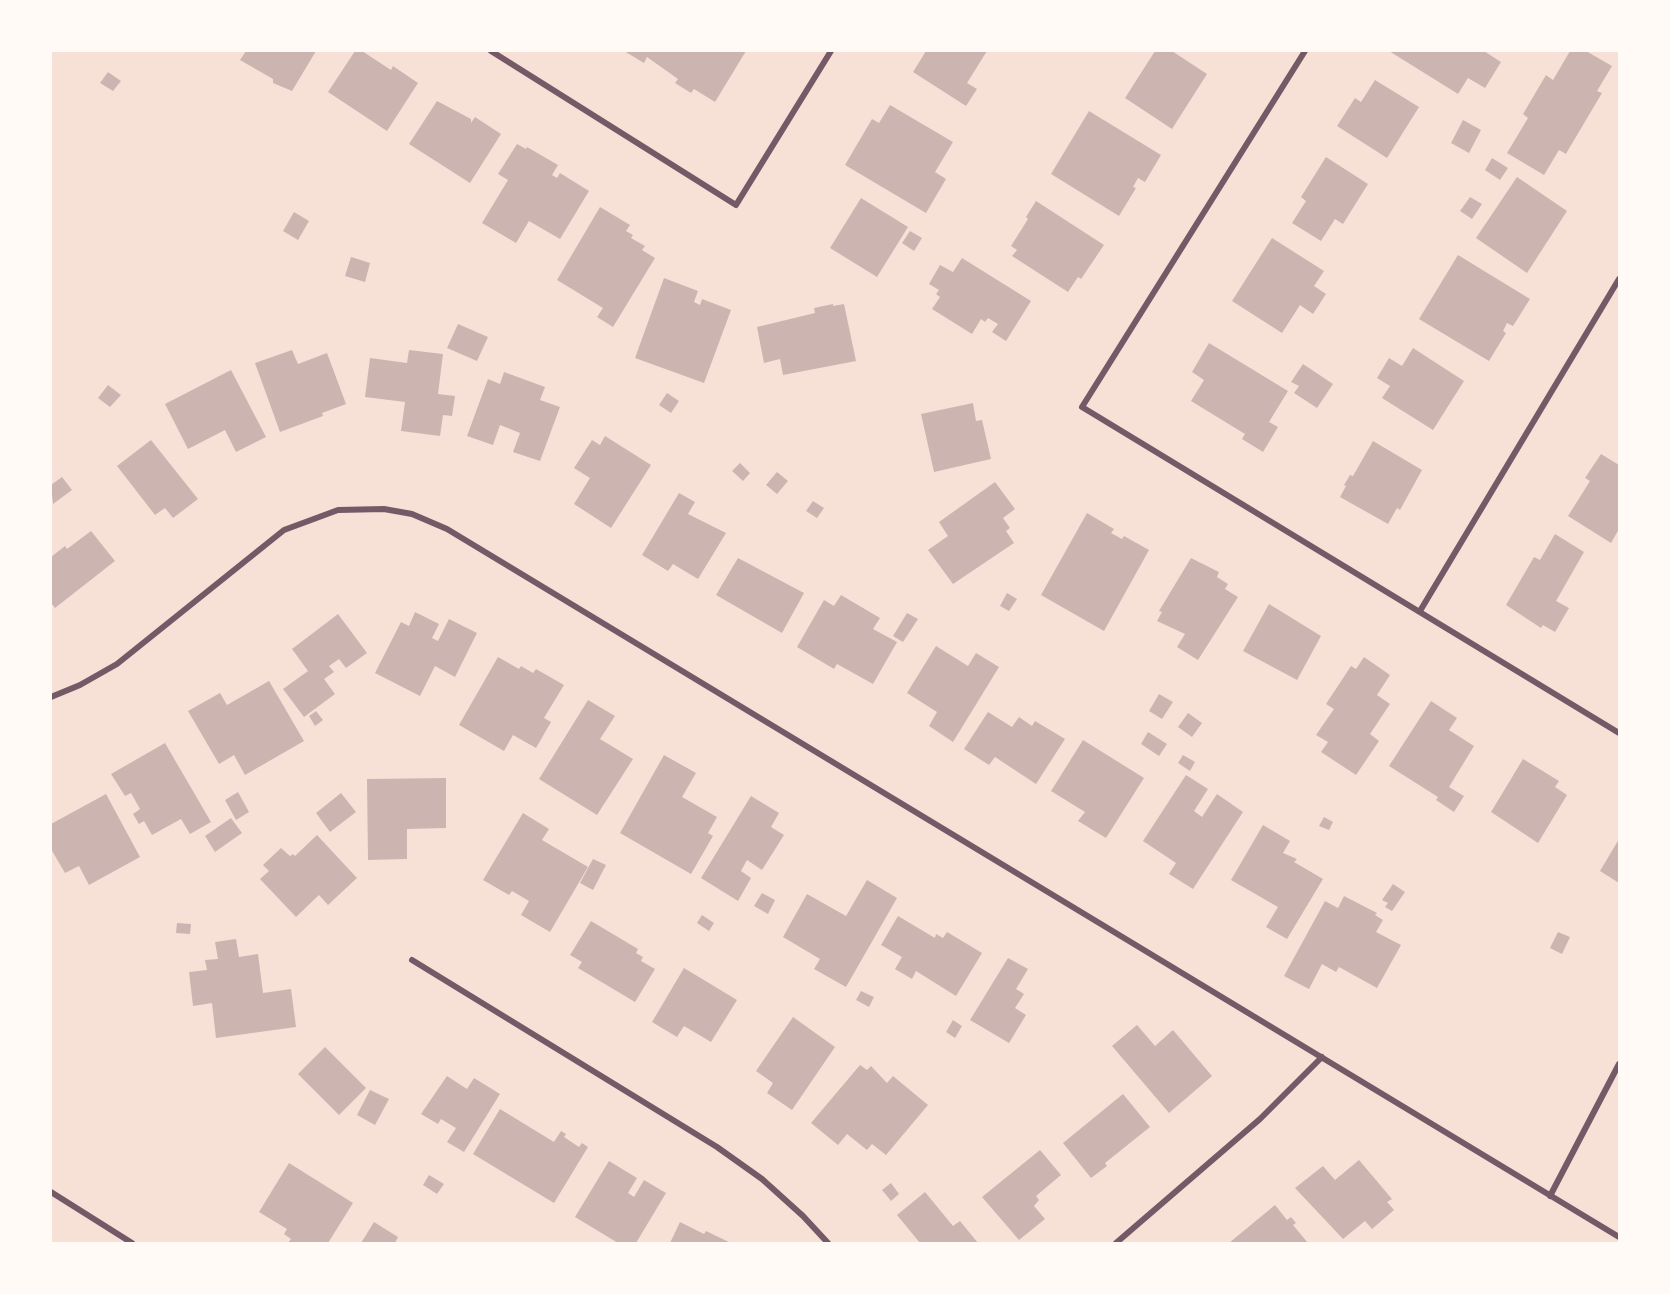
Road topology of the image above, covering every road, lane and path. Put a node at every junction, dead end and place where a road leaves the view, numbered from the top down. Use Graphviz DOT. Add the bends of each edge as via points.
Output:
graph roads {
  1 [pos="491,51"];
  2 [pos="831,51"];
  3 [pos="1305,51"];
  4 [pos="1619,279"];
  5 [pos="1420,611"];
  6 [pos="51,697"];
  7 [pos="1619,733"];
  8 [pos="412,960"];
  9 [pos="1322,1057"];
  10 [pos="1619,1064"];
  11 [pos="51,1192"];
  12 [pos="1550,1196"];
  13 [pos="1619,1237"];
  14 [pos="132,1243"];
  15 [pos="828,1243"];
  16 [pos="1116,1243"];
  1 -- 2 [label="street" via="736,205"];
  3 -- 5 [label="street" via="1082,406"];
  4 -- 5 [label="street"];
  5 -- 7 [label="street"];
  6 -- 9 [label="street" via="117,664 284,530 338,510 384,509 412,514 447,529"];
  8 -- 15 [label="street" via="717,1147 762,1179"];
  9 -- 12 [label="street"];
  9 -- 16 [label="street" via="1260,1119"];
  10 -- 12 [label="street"];
  11 -- 14 [label="street"];
  12 -- 13 [label="street"];
}
